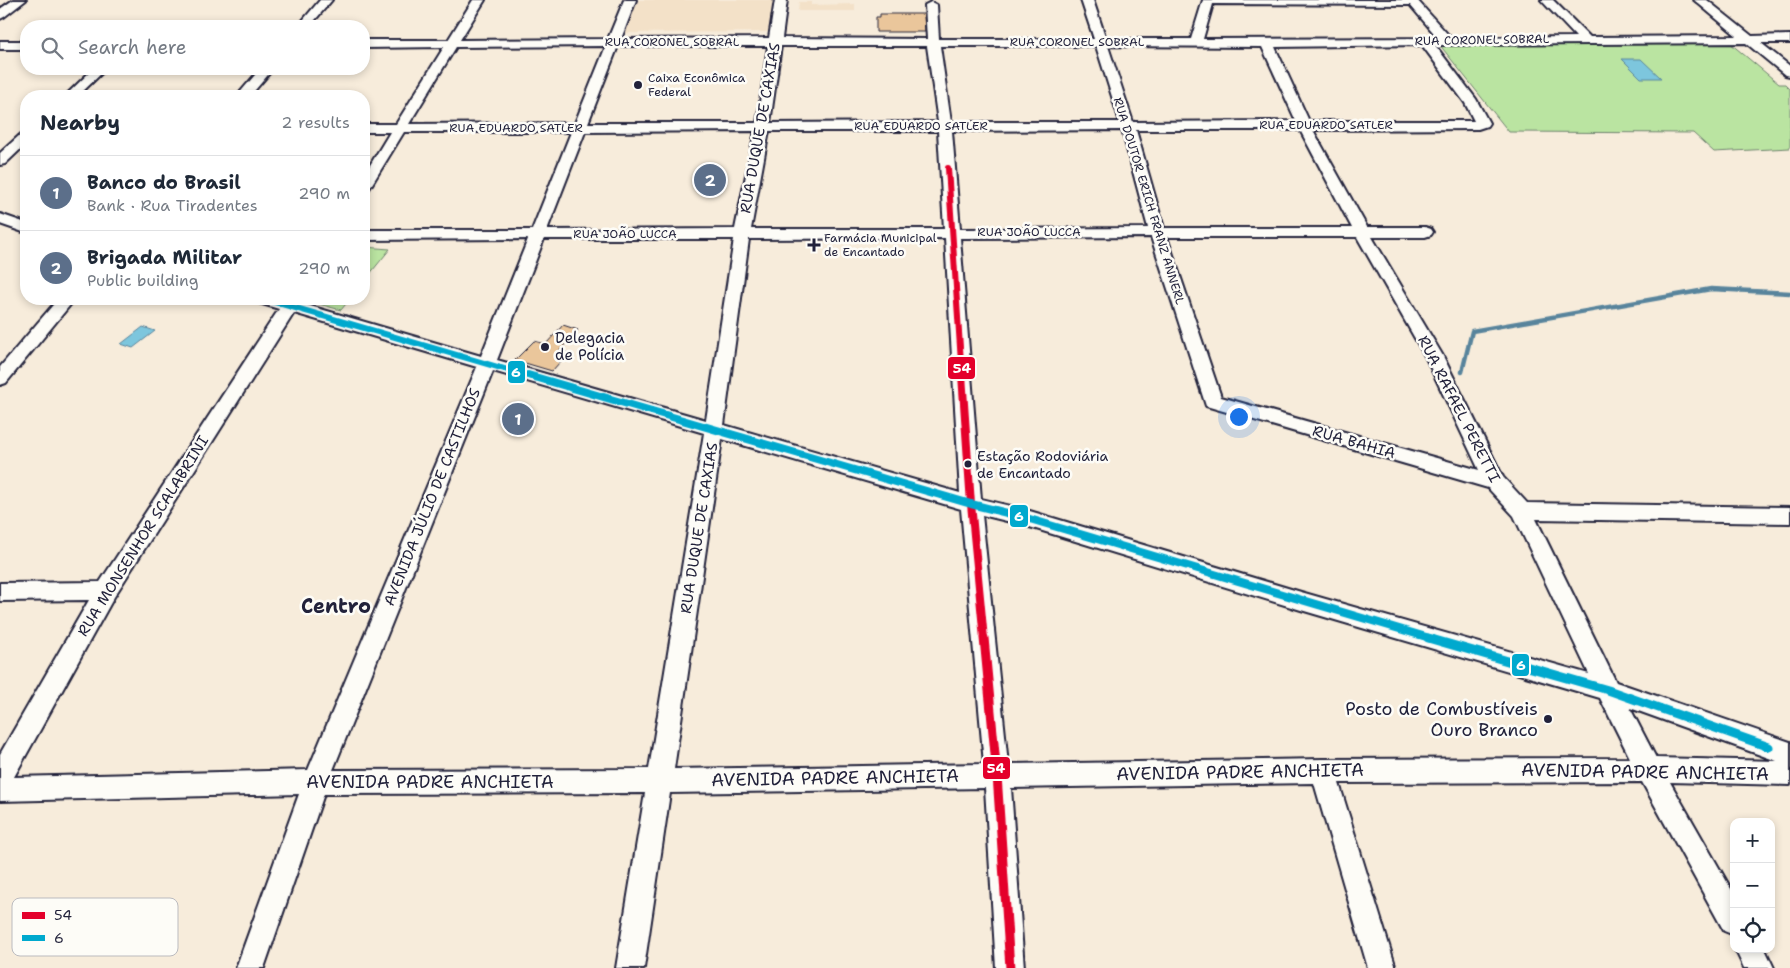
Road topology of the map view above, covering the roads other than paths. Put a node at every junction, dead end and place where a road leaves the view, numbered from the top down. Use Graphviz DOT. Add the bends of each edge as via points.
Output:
graph roads {
  1 [pos="20,0"];
  2 [pos="326,0"];
  3 [pos="479,0"];
  4 [pos="630,0"];
  5 [pos="782,0"];
  6 [pos="1087,0"];
  7 [pos="1255,0"];
  8 [pos="1334,0"];
  9 [pos="1547,0"];
  10 [pos="1700,0"];
  11 [pos="1208,1"];
  12 [pos="1412,1"];
  13 [pos="931,4"];
  14 [pos="0,15"];
  15 [pos="309,20"];
  16 [pos="1748,39"];
  17 [pos="1790,39"];
  18 [pos="1446,40"];
  19 [pos="1586,40"];
  20 [pos="1425,41"];
  21 [pos="614,42"];
  22 [pos="775,42"];
  23 [pos="933,42"];
  24 [pos="1099,42"];
  25 [pos="1196,42"];
  26 [pos="452,43"];
  27 [pos="1267,43"];
  28 [pos="370,44"];
  29 [pos="0,45"];
  30 [pos="20,45"];
  31 [pos="1790,72"];
  32 [pos="94,75"];
  33 [pos="262,75"];
  34 [pos="77,90"];
  35 [pos="248,90"];
  36 [pos="1304,125"];
  37 [pos="763,126"];
  38 [pos="1128,126"];
  39 [pos="945,127"];
  40 [pos="370,128"];
  41 [pos="400,128"];
  42 [pos="581,128"];
  43 [pos="20,143"];
  44 [pos="0,161"];
  45 [pos="370,176"];
  46 [pos="0,219"];
  47 [pos="20,226"];
  48 [pos="1157,232"];
  49 [pos="1425,232"];
  50 [pos="538,233"];
  51 [pos="954,233"];
  52 [pos="1363,234"];
  53 [pos="370,235"];
  54 [pos="742,235"];
  55 [pos="62,305"];
  56 [pos="290,305"];
  57 [pos="302,305"];
  58 [pos="487,363"];
  59 [pos="0,379"];
  60 [pos="1213,402"];
  61 [pos="714,430"];
  62 [pos="1495,482"];
  63 [pos="971,504"];
  64 [pos="1522,511"];
  65 [pos="1788,518"];
  66 [pos="106,591"];
  67 [pos="0,592"];
  68 [pos="1608,690"];
  69 [pos="1790,754"];
  70 [pos="1649,770"];
  71 [pos="1323,771"];
  72 [pos="1790,773"];
  73 [pos="997,775"];
  74 [pos="0,778"];
  75 [pos="659,781"];
  76 [pos="316,782"];
  77 [pos="0,789"];
  78 [pos="1730,914"];
  79 [pos="1752,953"];
  80 [pos="250,968"];
  81 [pos="630,968"];
  82 [pos="1010,968"];
  83 [pos="1382,968"];
  84 [pos="1760,968"];
  1 -- 14 [label="street"];
  2 -- 15 [label="street"];
  3 -- 26 [label="street"];
  4 -- 21 [label="street, AVENIDA JÚLIO DE CASTILHOS"];
  5 -- 22 [label="street, RUA DUQUE DE CAXIAS"];
  6 -- 24 [label="street, RUA DOUTOR ERICH FRANZ ANNERL"];
  7 -- 8 [label="street"];
  7 -- 11 [label="street"];
  8 -- 12 [label="street"];
  9 -- 19 [label="street"];
  10 -- 16 [label="street"];
  11 -- 25 [label="street"];
  12 -- 18 [label="street"];
  13 -- 23 [label="street"];
  16 -- 17 [label="street, RUA CORONEL SOBRAL"];
  16 -- 19 [label="street, RUA CORONEL SOBRAL"];
  16 -- 31 [label="street"];
  18 -- 19 [label="street, RUA CORONEL SOBRAL"];
  18 -- 20 [label="street, RUA CORONEL SOBRAL"];
  20 -- 27 [label="street, RUA CORONEL SOBRAL"];
  20 -- 36 [label="street, RUA EDUARDO SATLER" via="1471,102 1482,123"];
  21 -- 22 [label="street, RUA CORONEL SOBRAL"];
  21 -- 26 [label="street, RUA CORONEL SOBRAL"];
  21 -- 42 [label="street, AVENIDA JÚLIO DE CASTILHOS"];
  22 -- 23 [label="street, RUA CORONEL SOBRAL"];
  22 -- 37 [label="street, RUA DUQUE DE CAXIAS"];
  23 -- 24 [label="street, RUA CORONEL SOBRAL"];
  23 -- 39 [label="street"];
  24 -- 25 [label="street, RUA CORONEL SOBRAL"];
  24 -- 38 [label="street, RUA DOUTOR ERICH FRANZ ANNERL"];
  25 -- 27 [label="street, RUA CORONEL SOBRAL"];
  26 -- 28 [label="street, RUA CORONEL SOBRAL"];
  26 -- 41 [label="street"];
  27 -- 36 [label="street"];
  29 -- 30 [label="street"];
  32 -- 34 [label="street"];
  33 -- 35 [label="street"];
  36 -- 38 [label="street, RUA EDUARDO SATLER"];
  36 -- 52 [label="street, RUA RAFAEL PERETTI"];
  37 -- 39 [label="street, RUA EDUARDO SATLER"];
  37 -- 42 [label="street, RUA EDUARDO SATLER"];
  37 -- 54 [label="street, RUA DUQUE DE CAXIAS"];
  38 -- 39 [label="street, RUA EDUARDO SATLER"];
  38 -- 48 [label="street, RUA DOUTOR ERICH FRANZ ANNERL"];
  39 -- 51 [label="street"];
  40 -- 41 [label="street, RUA EDUARDO SATLER"];
  41 -- 42 [label="street, RUA EDUARDO SATLER"];
  41 -- 45 [label="street"];
  42 -- 50 [label="street, AVENIDA JÚLIO DE CASTILHOS"];
  43 -- 44 [label="street"];
  46 -- 47 [label="street"];
  48 -- 51 [label="street, RUA JOÃO LUCCA"];
  48 -- 52 [label="street, RUA JOÃO LUCCA"];
  48 -- 60 [label="street, RUA DOUTOR ERICH FRANZ ANNERL"];
  49 -- 52 [label="street, RUA JOÃO LUCCA"];
  50 -- 53 [label="street, RUA JOÃO LUCCA"];
  50 -- 54 [label="street, RUA JOÃO LUCCA"];
  50 -- 58 [label="street, AVENIDA JÚLIO DE CASTILHOS"];
  51 -- 54 [label="street, RUA JOÃO LUCCA"];
  51 -- 63 [label="street"];
  52 -- 62 [label="street, RUA RAFAEL PERETTI" via="1434,356"];
  54 -- 61 [label="street, RUA DUQUE DE CAXIAS"];
  55 -- 59 [label="street"];
  56 -- 66 [label="street, RUA MONSENHOR SCALABRINI"];
  57 -- 58 [label="street"];
  58 -- 61 [label="street"];
  58 -- 76 [label="street, AVENIDA JÚLIO DE CASTILHOS"];
  60 -- 62 [label="street, RUA BAHIA"];
  61 -- 63 [label="street"];
  61 -- 75 [label="street, RUA DUQUE DE CAXIAS"];
  62 -- 64 [label="street, RUA RAFAEL PERETTI"];
  63 -- 68 [label="street"];
  63 -- 73 [label="street"];
  64 -- 65 [label="street"];
  64 -- 68 [label="street, RUA RAFAEL PERETTI"];
  66 -- 67 [label="street"];
  66 -- 74 [label="street, RUA MONSENHOR SCALABRINI"];
  68 -- 69 [label="street"];
  68 -- 70 [label="street, RUA RAFAEL PERETTI"];
  70 -- 71 [label="street, AVENIDA PADRE ANCHIETA"];
  70 -- 72 [label="street, AVENIDA PADRE ANCHIETA"];
  70 -- 78 [label="street"];
  71 -- 73 [label="street, AVENIDA PADRE ANCHIETA"];
  71 -- 83 [label="street"];
  73 -- 75 [label="street, AVENIDA PADRE ANCHIETA"];
  73 -- 82 [label="street"];
  75 -- 76 [label="street, AVENIDA PADRE ANCHIETA"];
  75 -- 81 [label="street, RUA DUQUE DE CAXIAS"];
  76 -- 77 [label="street, AVENIDA PADRE ANCHIETA"];
  76 -- 80 [label="street, AVENIDA JÚLIO DE CASTILHOS"];
  79 -- 84 [label="street"];
}
